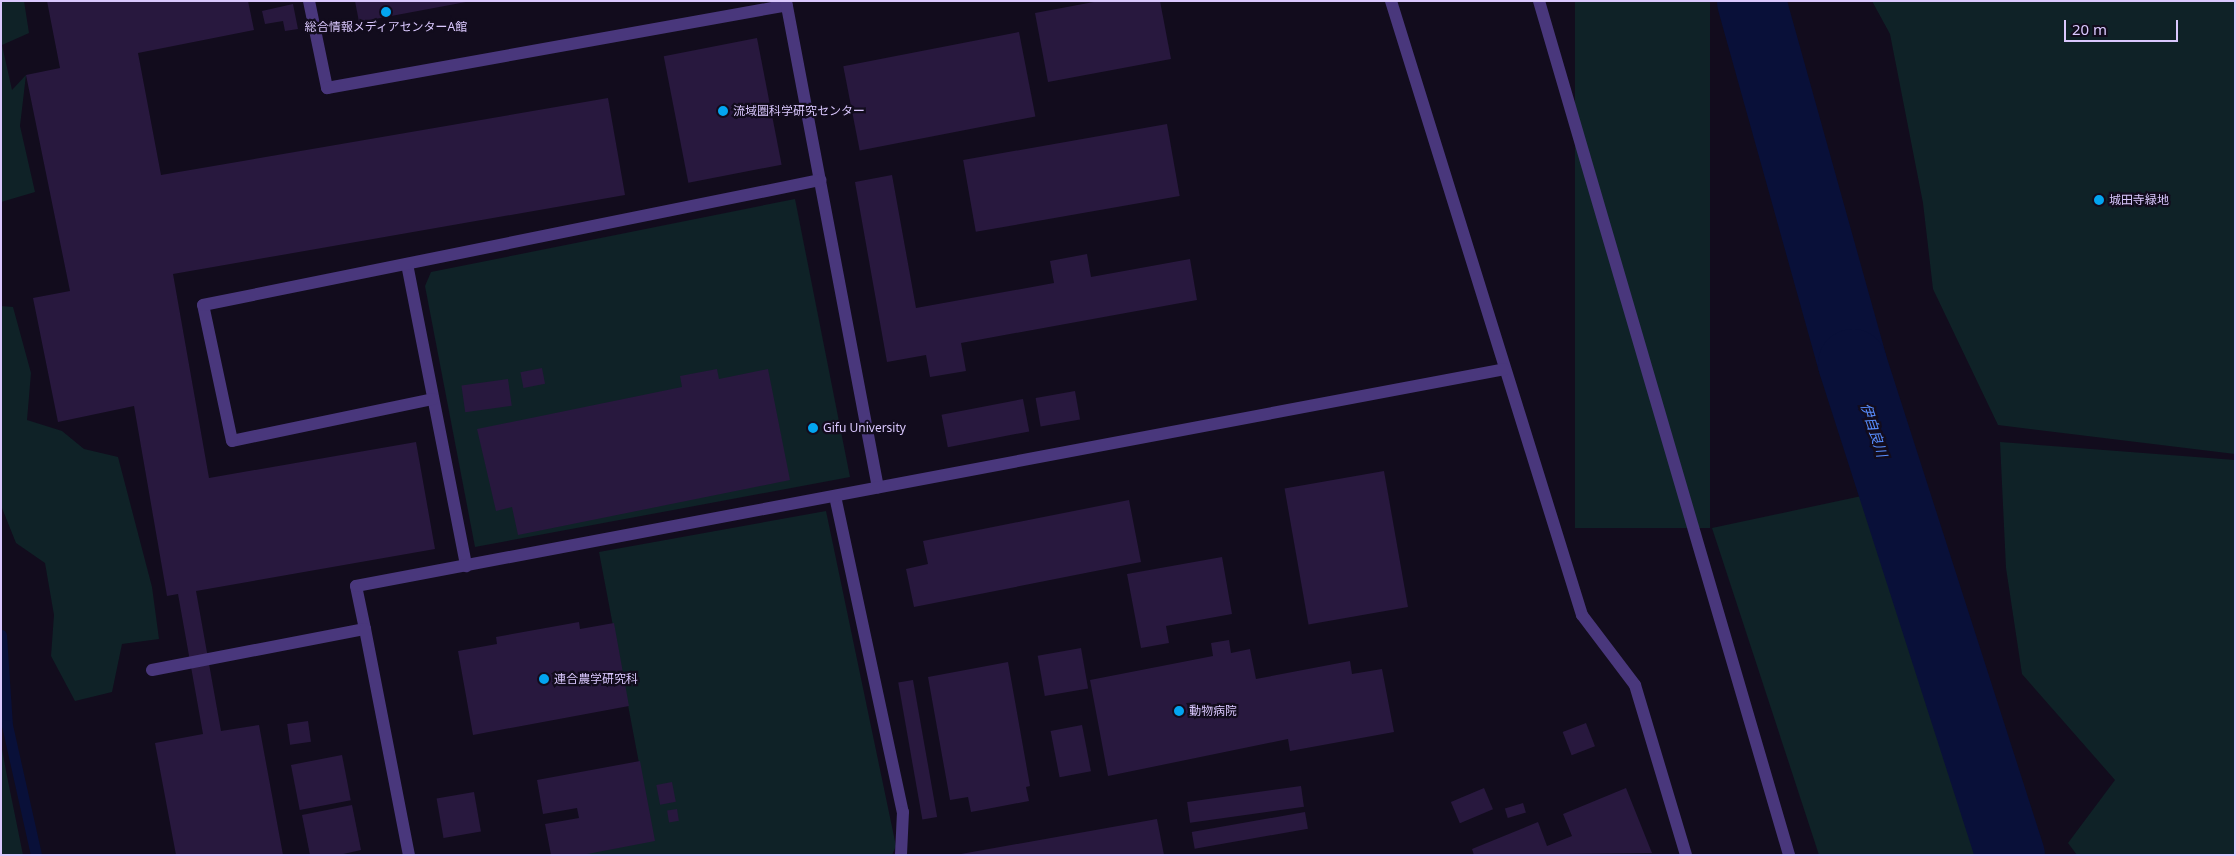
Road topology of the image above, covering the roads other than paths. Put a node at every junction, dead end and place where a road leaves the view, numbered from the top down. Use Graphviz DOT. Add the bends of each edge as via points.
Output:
graph roads {
  1 [pos="309,1"];
  2 [pos="1391,1"];
  3 [pos="1539,1"];
  4 [pos="786,3"];
  5 [pos="820,180"];
  6 [pos="407,264"];
  7 [pos="1505,368"];
  8 [pos="433,399"];
  9 [pos="878,487"];
  10 [pos="835,496"];
  11 [pos="466,566"];
  12 [pos="365,629"];
  13 [pos="152,670"];
  14 [pos="409,855"];
  15 [pos="901,855"];
  16 [pos="1686,855"];
  17 [pos="1789,855"];
  1 -- 4 [label="street" via="327,88"];
  2 -- 7 [label="street"];
  3 -- 17 [label="street"];
  4 -- 5 [label="street"];
  5 -- 6 [label="street"];
  5 -- 9 [label="street"];
  6 -- 8 [label="street"];
  6 -- 8 [label="street" via="203,305 232,440"];
  7 -- 9 [label="street"];
  7 -- 16 [label="street" via="1582,615 1635,685"];
  8 -- 11 [label="street"];
  9 -- 10 [label="street"];
  10 -- 11 [label="street"];
  10 -- 15 [label="street" via="903,812"];
  11 -- 12 [label="street" via="356,586"];
  12 -- 13 [label="street"];
  12 -- 14 [label="street"];
}
